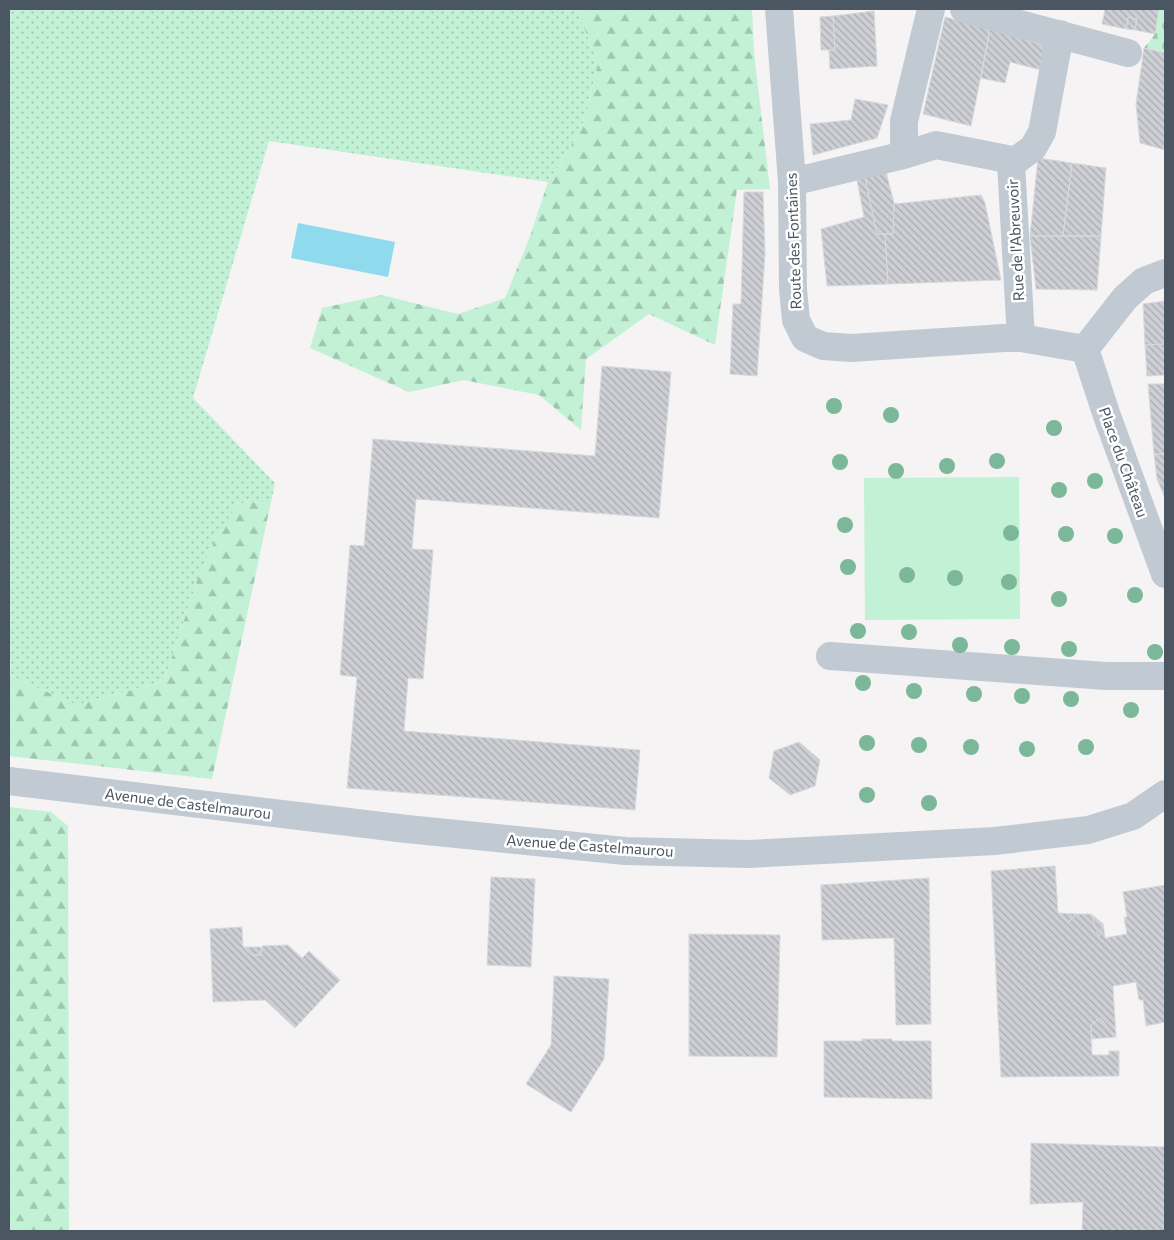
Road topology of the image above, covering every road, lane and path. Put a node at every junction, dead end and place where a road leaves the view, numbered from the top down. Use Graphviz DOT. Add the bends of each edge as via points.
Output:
graph roads {
  1 [pos="779,9"];
  2 [pos="931,9"];
  3 [pos="964,9"];
  4 [pos="1060,34"];
  5 [pos="1128,53"];
  6 [pos="904,155"];
  7 [pos="1011,164"];
  8 [pos="792,182"];
  9 [pos="1165,272"];
  10 [pos="1021,338"];
  11 [pos="1085,350"];
  12 [pos="1165,574"];
  13 [pos="830,656"];
  14 [pos="1165,676"];
  15 [pos="9,781"];
  16 [pos="1165,794"];
  1 -- 8 [label="street, Route des Fontaines"];
  2 -- 6 [label="street" via="904,121"];
  3 -- 4 [label="street"];
  4 -- 5 [label="street"];
  4 -- 7 [label="street" via="1042,132 1033,148"];
  6 -- 7 [label="street, Rue de l'Abreuvoir" via="936,145 1006,159"];
  6 -- 8 [label="street, Rue de l'Abreuvoir"];
  7 -- 10 [label="street, Rue de l'Abreuvoir"];
  8 -- 10 [label="street, Route des Fontaines" via="793,290 796,320 805,338 823,346 851,348"];
  9 -- 11 [label="street" via="1144,281 1125,298"];
  10 -- 11 [label="street, Route des Fontaines"];
  11 -- 12 [label="street, Place du Château"];
  13 -- 14 [label="street" via="1106,676"];
  15 -- 16 [label="street, Avenue de Castelmaurou" via="407,829 625,851 748,854 995,842 1088,830 1133,816"];
}
